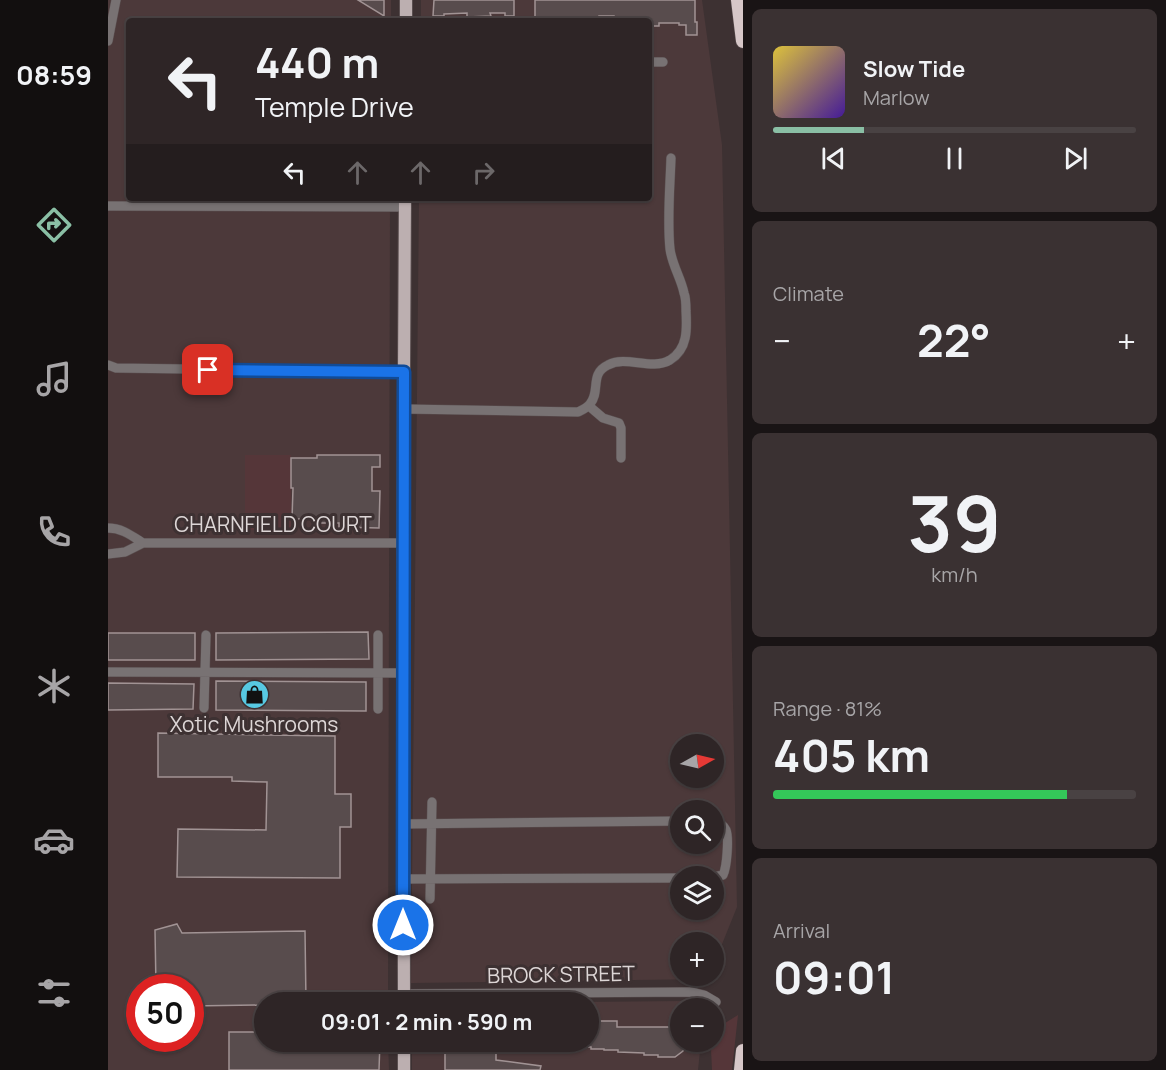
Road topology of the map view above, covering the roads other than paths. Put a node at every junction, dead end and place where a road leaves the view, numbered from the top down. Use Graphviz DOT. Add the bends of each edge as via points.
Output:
graph roads {
  1 [pos="116,0"];
  2 [pos="406,0"];
  3 [pos="738,0"];
  4 [pos="406,18"];
  5 [pos="743,40"];
  6 [pos="108,41"];
  7 [pos="652,62"];
  8 [pos="663,62"];
  9 [pos="670,158"];
  10 [pos="405,203"];
  11 [pos="108,206"];
  12 [pos="108,365"];
  13 [pos="404,372"];
  14 [pos="589,406"];
  15 [pos="404,409"];
  16 [pos="621,458"];
  17 [pos="108,528"];
  18 [pos="143,543"];
  19 [pos="403,543"];
  20 [pos="108,554"];
  21 [pos="206,635"];
  22 [pos="378,635"];
  23 [pos="108,672"];
  24 [pos="205,672"];
  25 [pos="378,673"];
  26 [pos="403,673"];
  27 [pos="204,708"];
  28 [pos="378,709"];
  29 [pos="432,802"];
  30 [pos="670,821"];
  31 [pos="403,824"];
  32 [pos="432,824"];
  33 [pos="724,828"];
  34 [pos="724,872"];
  35 [pos="670,878"];
  36 [pos="403,879"];
  37 [pos="431,879"];
  38 [pos="430,899"];
  39 [pos="404,992"];
  40 [pos="599,994"];
  41 [pos="709,998"];
  42 [pos="743,1051"];
  43 [pos="404,1052"];
  44 [pos="404,1070"];
  45 [pos="741,1070"];
  1 -- 6 [label="street"];
  2 -- 4 [label="main road"];
  3 -- 5 [label="highway"];
  7 -- 8 [label="street"];
  9 -- 14 [label="street" via="670,245 685,293 684,345 672,359 661,364 620,362 599,370"];
  10 -- 11 [label="street"];
  10 -- 13 [label="main road"];
  12 -- 13 [label="street"];
  13 -- 15 [label="main road"];
  14 -- 15 [label="street" via="578,412"];
  14 -- 16 [label="street" via="603,418 619,423"];
  15 -- 19 [label="main road"];
  17 -- 18 [label="street, CHARNFIELD COURT" via="117,528"];
  18 -- 19 [label="street, CHARNFIELD COURT"];
  18 -- 20 [label="street, CHARNFIELD COURT"];
  19 -- 26 [label="main road"];
  21 -- 24 [label="street"];
  22 -- 25 [label="street"];
  23 -- 24 [label="street"];
  24 -- 25 [label="street"];
  24 -- 27 [label="street"];
  25 -- 26 [label="street"];
  25 -- 28 [label="street"];
  26 -- 31 [label="main road"];
  29 -- 32 [label="street"];
  30 -- 32 [label="street"];
  31 -- 32 [label="street"];
  31 -- 36 [label="main road"];
  32 -- 37 [label="street"];
  33 -- 34 [label="street"];
  35 -- 37 [label="street"];
  36 -- 37 [label="street"];
  36 -- 39 [label="main road"];
  37 -- 38 [label="street"];
  40 -- 41 [label="street, BROCK STREET" via="692,992"];
  42 -- 45 [label="highway"];
  43 -- 44 [label="main road"];
}
